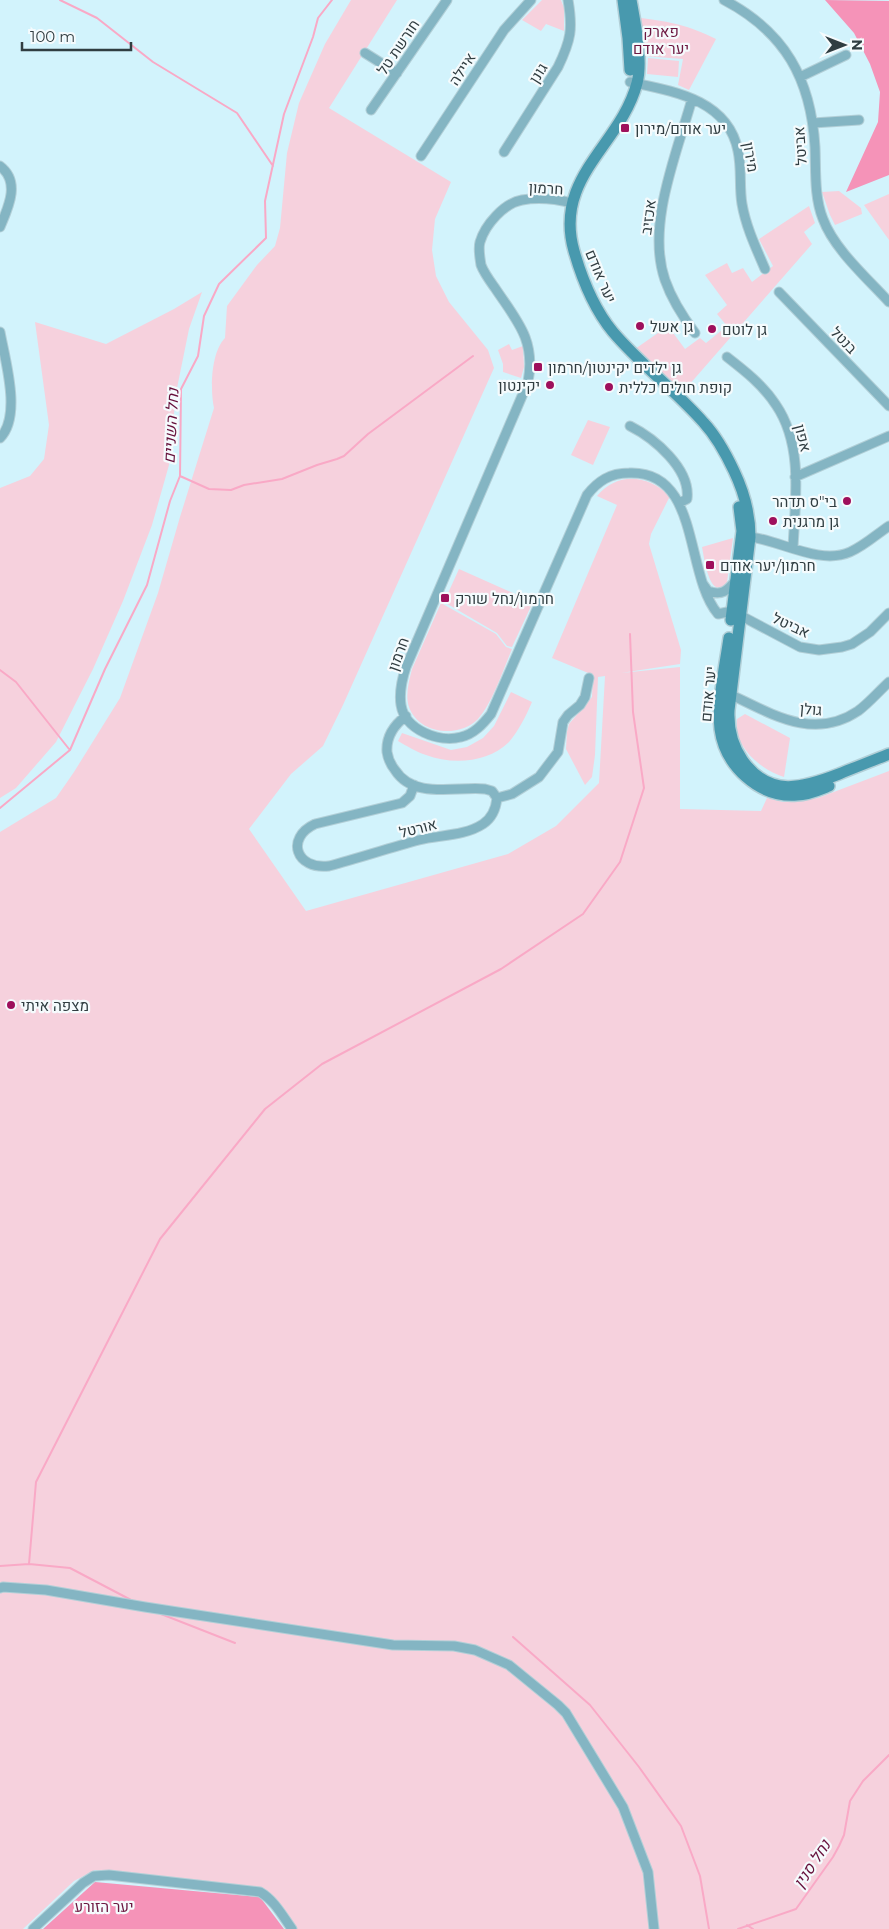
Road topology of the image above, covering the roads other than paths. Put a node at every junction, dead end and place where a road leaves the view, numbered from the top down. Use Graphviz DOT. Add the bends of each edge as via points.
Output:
graph roads {
  1 [pos="447,0"];
  2 [pos="531,0"];
  3 [pos="568,0"];
  4 [pos="623,0"];
  5 [pos="632,0"];
  6 [pos="724,0"];
  7 [pos="365,53"];
  8 [pos="846,55"];
  9 [pos="397,73"];
  10 [pos="800,76"];
  11 [pos="634,83"];
  12 [pos="692,98"];
  13 [pos="371,110"];
  14 [pos="859,120"];
  15 [pos="813,124"];
  16 [pos="504,152"];
  17 [pos="421,156"];
  18 [pos="2,167"];
  19 [pos="572,203"];
  20 [pos="0,227"];
  21 [pos="765,269"];
  22 [pos="779,292"];
  23 [pos="889,302"];
  24 [pos="0,332"];
  25 [pos="695,334"];
  26 [pos="726,357"];
  27 [pos="889,406"];
  28 [pos="630,426"];
  29 [pos="889,436"];
  30 [pos="0,438"];
  31 [pos="795,477"];
  32 [pos="679,503"];
  33 [pos="889,526"];
  34 [pos="746,536"];
  35 [pos="793,548"];
  36 [pos="736,580"];
  37 [pos="702,584"];
  38 [pos="736,613"];
  39 [pos="889,613"];
  40 [pos="590,678"];
  41 [pos="889,682"];
  42 [pos="726,693"];
  43 [pos="406,716"];
  44 [pos="889,754"];
  45 [pos="889,762"];
  46 [pos="414,785"];
  47 [pos="498,798"];
  48 [pos="0,1588"];
  49 [pos="33,1929"];
  50 [pos="292,1929"];
  51 [pos="654,1929"];
  1 -- 9 [label="street, חורשת טל"];
  2 -- 17 [label="street, איילה" via="504,30"];
  3 -- 16 [label="street, גונן" via="571,28 565,53"];
  4 -- 11 [label="street, יער אודם"];
  5 -- 11 [label="street, יער אודם" via="637,37"];
  6 -- 10 [label="street, אביטל" via="773,34"];
  7 -- 9 [label="street"];
  8 -- 10 [label="street"];
  9 -- 13 [label="street, חורשת טל"];
  10 -- 15 [label="street, אביטל"];
  11 -- 12 [label="street, מירון"];
  11 -- 19 [label="street, יער אודם" via="612,133 581,178"];
  12 -- 21 [label="street, מירון" via="713,111 732,134 738,149 745,218"];
  12 -- 25 [label="street, אכזיב" via="662,204 658,242 671,296"];
  14 -- 15 [label="street"];
  15 -- 23 [label="street, אביטל" via="818,198 823,220 840,248"];
  18 -- 20 [label="street" via="10,179 12,195"];
  19 -- 34 [label="street, יער אודם" via="570,218 574,248 595,305 613,331 705,424 726,454"];
  19 -- 43 [label="street, חרמון" via="547,199 518,201 499,214 480,243 482,268 519,323 530,352 531,366 525,390 406,667 401,693"];
  22 -- 27 [label="street, בנטל"];
  24 -- 30 [label="street" via="11,406 7,431"];
  26 -- 31 [label="street, אפון" via="750,375 778,406 792,444"];
  28 -- 32 [label="street" via="646,434 676,466 688,492 688,499"];
  29 -- 31 [label="street"];
  31 -- 35 [label="street, אפון"];
  32 -- 37 [label="street"];
  32 -- 43 [label="street" via="663,482 651,476 621,473 596,484 587,495 495,705 482,725 461,737 439,738 413,725"];
  33 -- 35 [label="street" via="855,549 841,554 822,555"];
  34 -- 35 [label="street"];
  34 -- 36 [label="street, יער אודם"];
  34 -- 38 [label="street, יער אודם"];
  36 -- 37 [label="street" via="722,593 708,591"];
  36 -- 38 [label="street, יער אודם"];
  37 -- 38 [label="street" via="705,596 718,614"];
  38 -- 39 [label="street, אביטל" via="800,647 819,650 852,644"];
  38 -- 42 [label="street, יער אודם"];
  40 -- 47 [label="street" via="586,697 563,722 558,752 539,777 512,794"];
  41 -- 42 [label="street, גולן" via="860,709 826,725 796,723"];
  42 -- 44 [label="street, יער אודם" via="732,741 746,766 766,782 790,788 805,786"];
  42 -- 45 [label="street, יער אודם" via="720,719 726,747 742,774 764,789 790,796 807,794"];
  43 -- 46 [label="street" via="391,732 387,754 397,774"];
  46 -- 47 [label="street" via="439,790 486,789"];
  46 -- 47 [label="street, אורטל" via="402,804 314,824 305,829 298,846 306,864 329,866 419,840 474,829 493,814"];
  48 -- 51 [label="street" via="46,1590 393,1645 454,1646 475,1650 509,1666 566,1714 623,1806 648,1872"];
  49 -- 50 [label="street" via="83,1883 94,1876 109,1875 260,1892 269,1898"];
}
